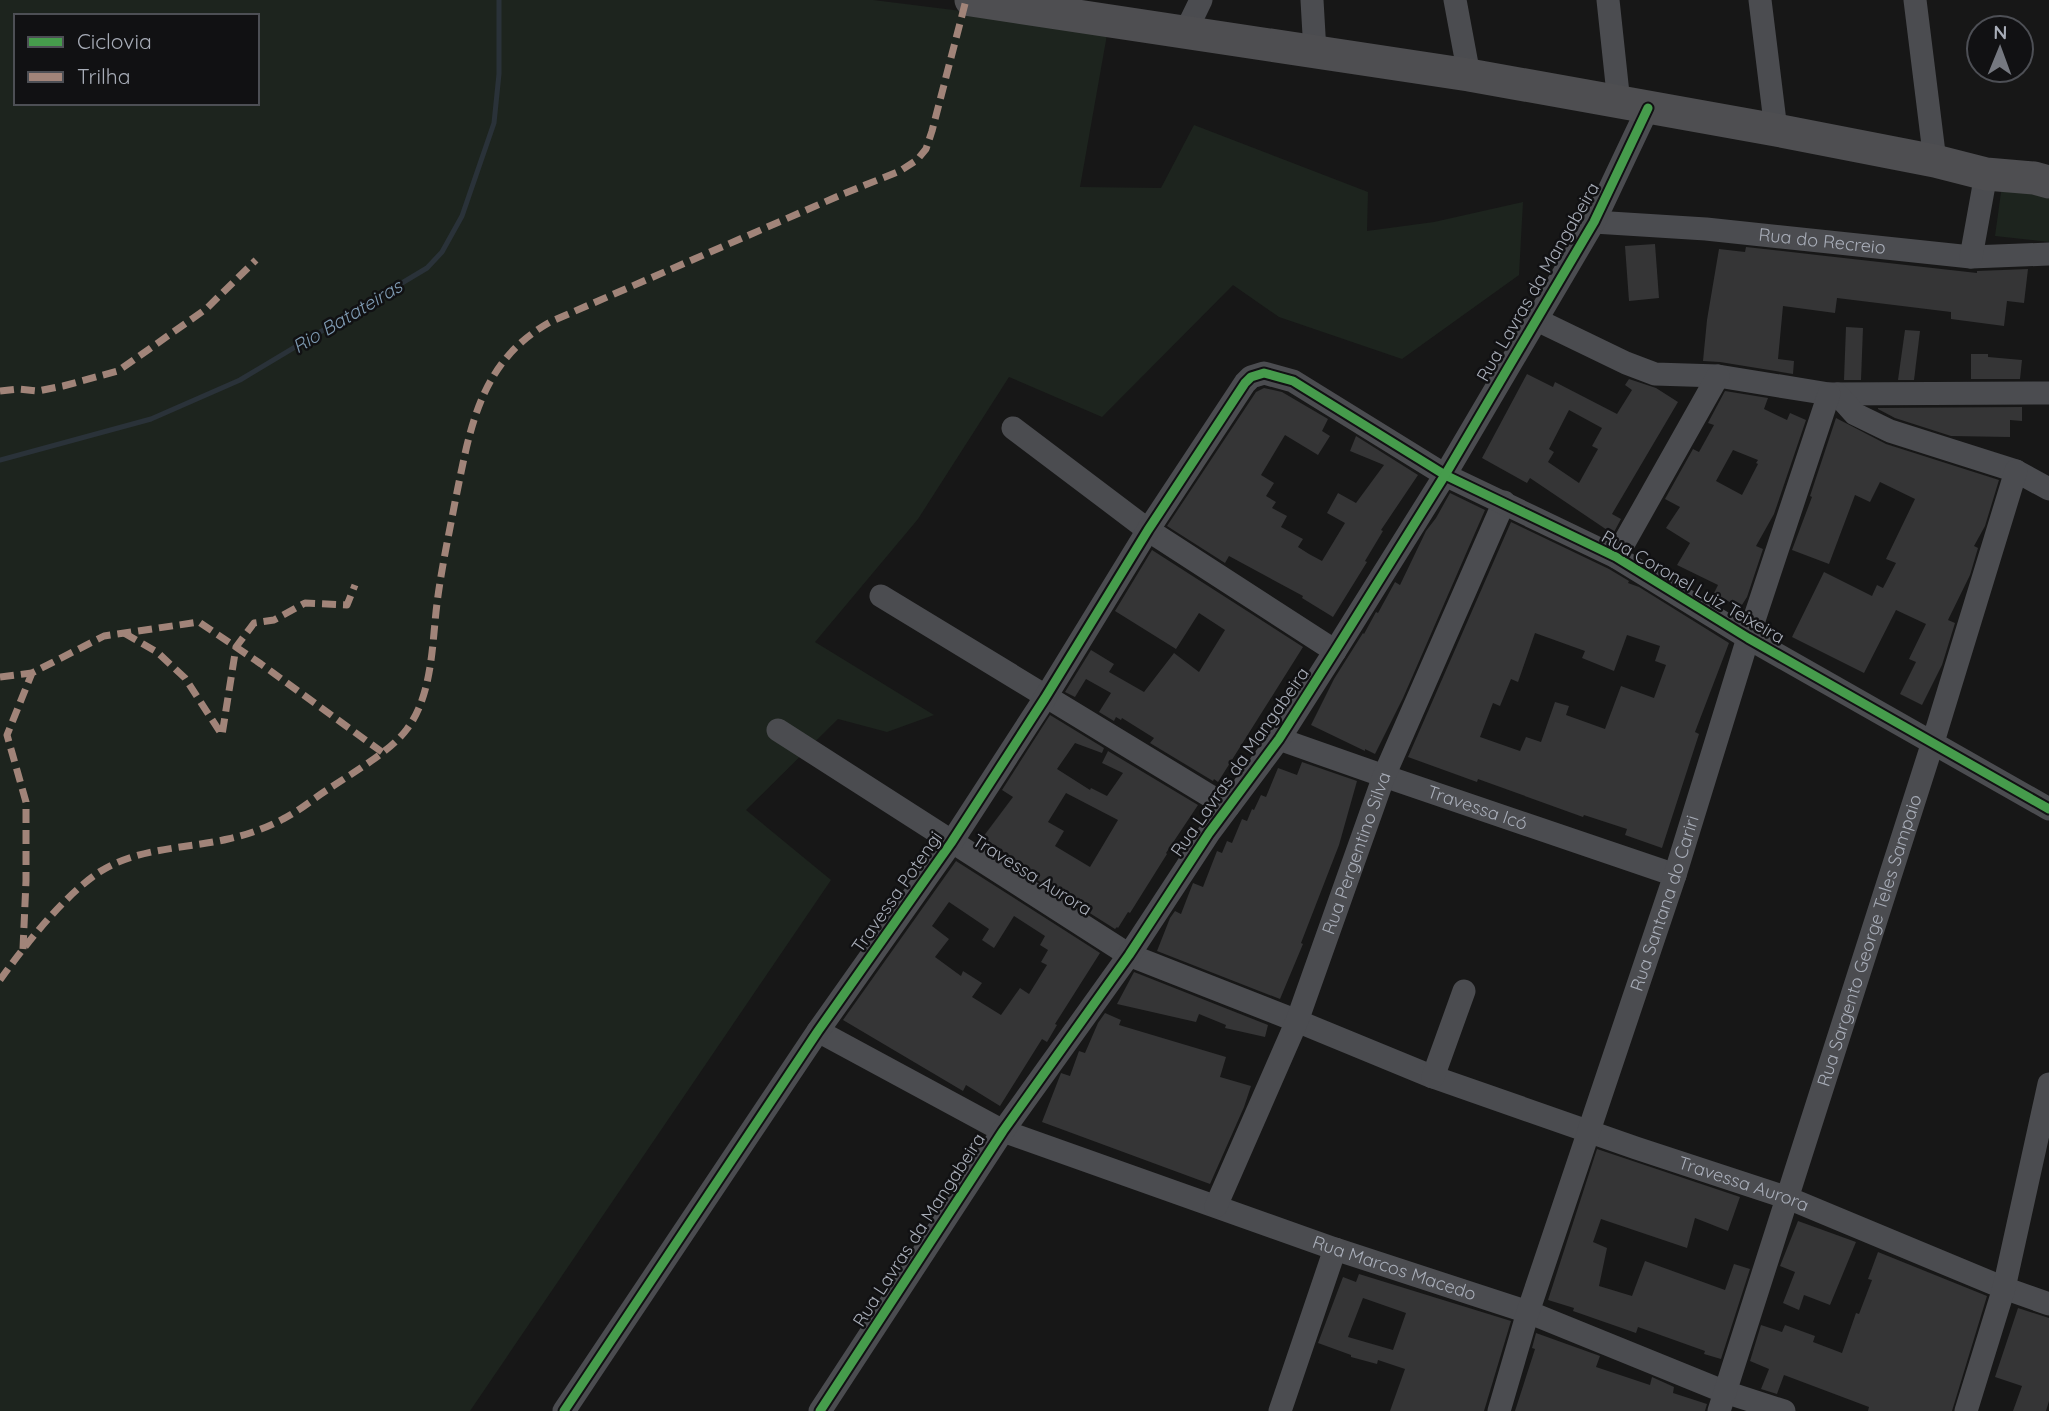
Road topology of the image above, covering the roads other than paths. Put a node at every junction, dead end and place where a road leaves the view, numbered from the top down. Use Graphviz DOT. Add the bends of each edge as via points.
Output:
graph roads {
  1 [pos="971,0"];
  2 [pos="1201,0"];
  3 [pos="1312,0"];
  4 [pos="1455,0"];
  5 [pos="1608,0"];
  6 [pos="1760,0"];
  7 [pos="1915,0"];
  8 [pos="1185,33"];
  9 [pos="1315,52"];
  10 [pos="1469,75"];
  11 [pos="1633,105"];
  12 [pos="1776,130"];
  13 [pos="1935,162"];
  14 [pos="1986,174"];
  15 [pos="2049,182"];
  16 [pos="1594,222"];
  17 [pos="2049,254"];
  18 [pos="1971,257"];
  19 [pos="1537,320"];
  20 [pos="1717,376"];
  21 [pos="1245,383"];
  22 [pos="2049,393"];
  23 [pos="1833,394"];
  24 [pos="1013,428"];
  25 [pos="2016,471"];
  26 [pos="1446,475"];
  27 [pos="2049,489"];
  28 [pos="1504,502"];
  29 [pos="1148,530"];
  30 [pos="1616,557"];
  31 [pos="881,596"];
  32 [pos="1748,638"];
  33 [pos="1335,651"];
  34 [pos="1045,698"];
  35 [pos="778,730"];
  36 [pos="1279,738"];
  37 [pos="1933,742"];
  38 [pos="1384,776"];
  39 [pos="1228,807"];
  40 [pos="2049,809"];
  41 [pos="951,842"];
  42 [pos="1675,875"];
  43 [pos="1129,955"];
  44 [pos="1464,991"];
  45 [pos="1297,1021"];
  46 [pos="818,1031"];
  47 [pos="1433,1077"];
  48 [pos="2049,1084"];
  49 [pos="1589,1130"];
  50 [pos="1003,1131"];
  51 [pos="1788,1198"];
  52 [pos="1216,1206"];
  53 [pos="1335,1249"];
  54 [pos="2004,1289"];
  55 [pos="2049,1304"];
  56 [pos="1528,1312"];
  57 [pos="1722,1401"];
  58 [pos="564,1411"];
  59 [pos="820,1411"];
  60 [pos="1280,1411"];
  61 [pos="1499,1411"];
  62 [pos="1784,1411"];
  63 [pos="1966,1411"];
  1 -- 8 [label="highway"];
  2 -- 8 [label="street"];
  3 -- 9 [label="street"];
  4 -- 10 [label="street"];
  5 -- 11 [label="street"];
  6 -- 12 [label="street"];
  7 -- 13 [label="street"];
  8 -- 9 [label="highway"];
  9 -- 10 [label="highway"];
  10 -- 11 [label="highway"];
  11 -- 12 [label="highway"];
  11 -- 16 [label="street, Rua Lavras da Mangabeira"];
  12 -- 13 [label="highway"];
  13 -- 14 [label="highway"];
  14 -- 15 [label="highway"];
  14 -- 18 [label="street"];
  16 -- 18 [label="street, Rua do Recreio"];
  16 -- 19 [label="street, Rua Lavras da Mangabeira"];
  17 -- 18 [label="street, Rua do Recreio"];
  19 -- 20 [label="street" via="1655,374"];
  19 -- 26 [label="street, Rua Lavras da Mangabeira"];
  20 -- 23 [label="street"];
  20 -- 30 [label="street"];
  21 -- 26 [label="street, Rua Coronel Luiz Teixeira" via="1264,373 1293,381"];
  21 -- 29 [label="street, Travessa Potengi"];
  22 -- 23 [label="street"];
  23 -- 25 [label="street" via="1855,414 1890,430"];
  23 -- 32 [label="street, Rua Santana do Cariri"];
  24 -- 29 [label="street"];
  25 -- 27 [label="street"];
  25 -- 37 [label="street, Rua Sargento George Teles Sampaio"];
  26 -- 28 [label="street, Rua Coronel Luiz Teixeira"];
  26 -- 33 [label="street, Rua Lavras da Mangabeira"];
  28 -- 30 [label="street, Rua Coronel Luiz Teixeira"];
  28 -- 38 [label="street, Rua Pergentino Silva"];
  29 -- 33 [label="street"];
  29 -- 34 [label="street, Travessa Potengi"];
  30 -- 32 [label="street, Rua Coronel Luiz Teixeira"];
  31 -- 34 [label="street"];
  32 -- 37 [label="street, Rua Coronel Luiz Teixeira"];
  32 -- 42 [label="street, Rua Santana do Cariri"];
  33 -- 36 [label="street, Rua Lavras da Mangabeira"];
  34 -- 39 [label="street"];
  34 -- 41 [label="street, Travessa Potengi"];
  35 -- 41 [label="street, Travessa Aurora"];
  36 -- 38 [label="street, Travessa Icó"];
  36 -- 39 [label="street, Rua Lavras da Mangabeira"];
  37 -- 40 [label="street, Rua Coronel Luiz Teixeira"];
  37 -- 51 [label="street, Rua Sargento George Teles Sampaio"];
  38 -- 42 [label="street, Travessa Icó"];
  38 -- 45 [label="street, Rua Pergentino Silva"];
  39 -- 43 [label="street, Rua Lavras da Mangabeira"];
  41 -- 43 [label="street, Travessa Aurora"];
  41 -- 46 [label="street, Travessa Potengi"];
  42 -- 49 [label="street, Rua Santana do Cariri"];
  43 -- 45 [label="street, Travessa Aurora"];
  43 -- 50 [label="street, Rua Lavras da Mangabeira"];
  44 -- 47 [label="street"];
  45 -- 47 [label="street, Travessa Aurora"];
  45 -- 52 [label="street, Rua Pergentino Silva"];
  46 -- 50 [label="street, Rua Marcos Macedo"];
  46 -- 58 [label="street, Travessa Potengi"];
  47 -- 49 [label="street, Travessa Aurora"];
  48 -- 54 [label="street"];
  49 -- 51 [label="street, Travessa Aurora"];
  49 -- 56 [label="street, Rua Santana do Cariri"];
  50 -- 52 [label="street, Rua Marcos Macedo"];
  50 -- 59 [label="street, Rua Lavras da Mangabeira"];
  51 -- 54 [label="street, Travessa Aurora"];
  51 -- 57 [label="street, Rua Sargento George Teles Sampaio"];
  52 -- 53 [label="street, Rua Marcos Macedo"];
  53 -- 56 [label="street, Rua Marcos Macedo"];
  53 -- 60 [label="street"];
  54 -- 55 [label="street, Travessa Aurora"];
  54 -- 63 [label="street"];
  56 -- 57 [label="street, Rua Marcos Macedo"];
  56 -- 61 [label="street, Rua Santana do Cariri"];
  57 -- 62 [label="street, Rua Marcos Macedo"];
}
